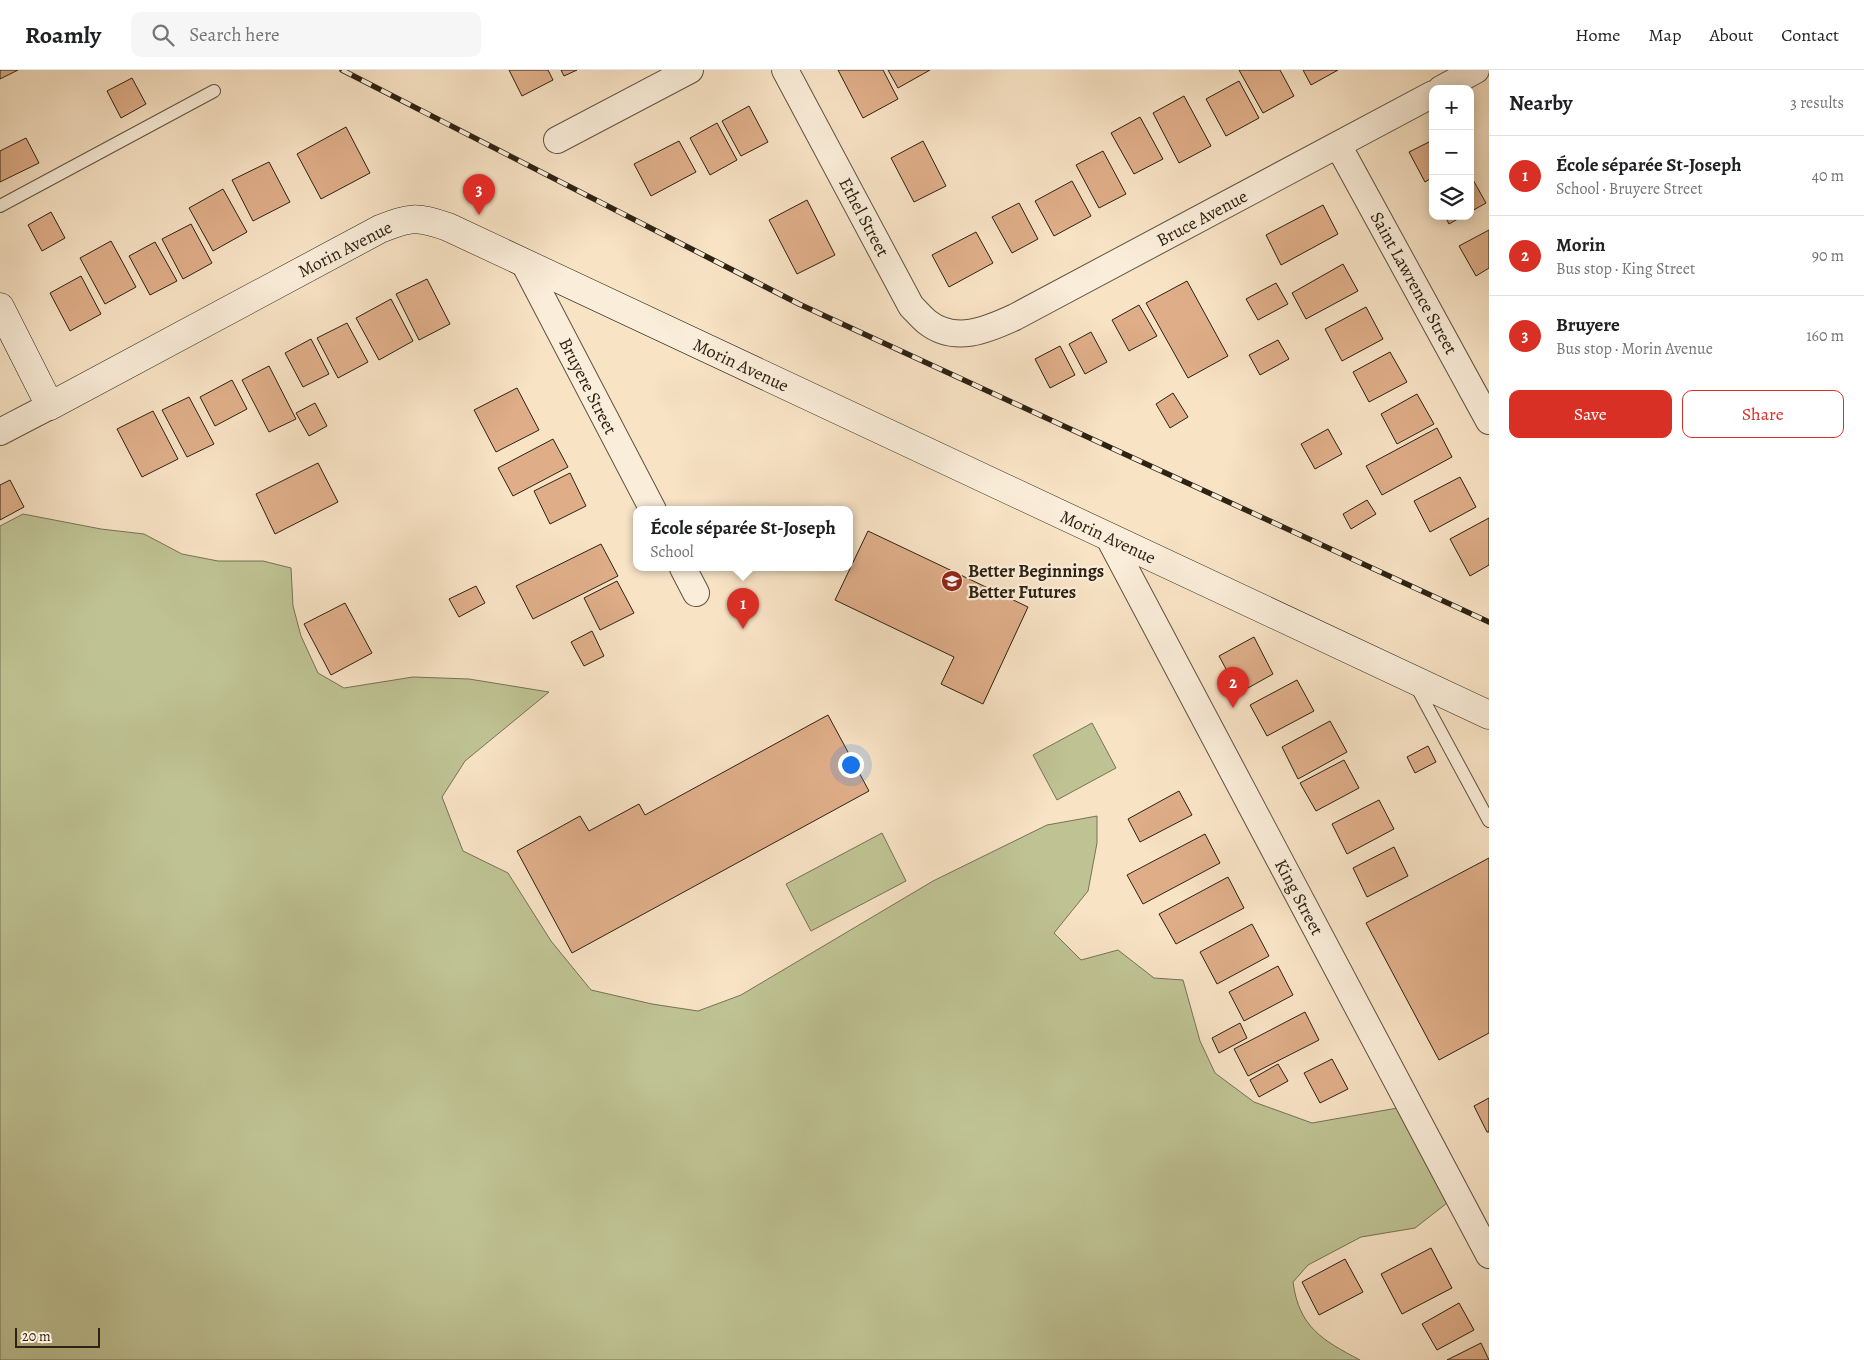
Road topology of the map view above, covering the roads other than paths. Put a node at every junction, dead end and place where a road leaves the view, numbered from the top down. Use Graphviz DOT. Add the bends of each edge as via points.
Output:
graph roads {
  1 [pos="690,70"];
  2 [pos="785,70"];
  3 [pos="1476,70"];
  4 [pos="1449,85"];
  5 [pos="214,92"];
  6 [pos="1429,96"];
  7 [pos="557,140"];
  8 [pos="1338,145"];
  9 [pos="0,206"];
  10 [pos="524,263"];
  11 [pos="0,307"];
  12 [pos="968,334"];
  13 [pos="50,406"];
  14 [pos="1489,421"];
  15 [pos="0,432"];
  16 [pos="651,506"];
  17 [pos="1109,538"];
  18 [pos="685,571"];
  19 [pos="696,593"];
  20 [pos="1413,680"];
  21 [pos="1489,716"];
  22 [pos="1489,821"];
  23 [pos="1489,1255"];
  1 -- 7 [label="street"];
  2 -- 12 [label="street, Ethel Street" via="911,306 928,323 948,333"];
  3 -- 4 [label="street"];
  5 -- 9 [label="lane"];
  6 -- 8 [label="street, Bruce Avenue"];
  8 -- 12 [label="street, Bruce Avenue" via="1016,317"];
  8 -- 14 [label="street, Saint Lawrence Street"];
  10 -- 13 [label="street, Morin Avenue" via="448,227 424,219 404,220 380,229"];
  10 -- 16 [label="street, Bruyere Street"];
  10 -- 17 [label="street, Morin Avenue"];
  11 -- 13 [label="street"];
  13 -- 15 [label="street, Morin Avenue"];
  17 -- 20 [label="street, Morin Avenue"];
  17 -- 23 [label="street, King Street"];
  18 -- 19 [label="street"];
  20 -- 21 [label="street, Morin Avenue"];
  20 -- 22 [label="lane"];
}
